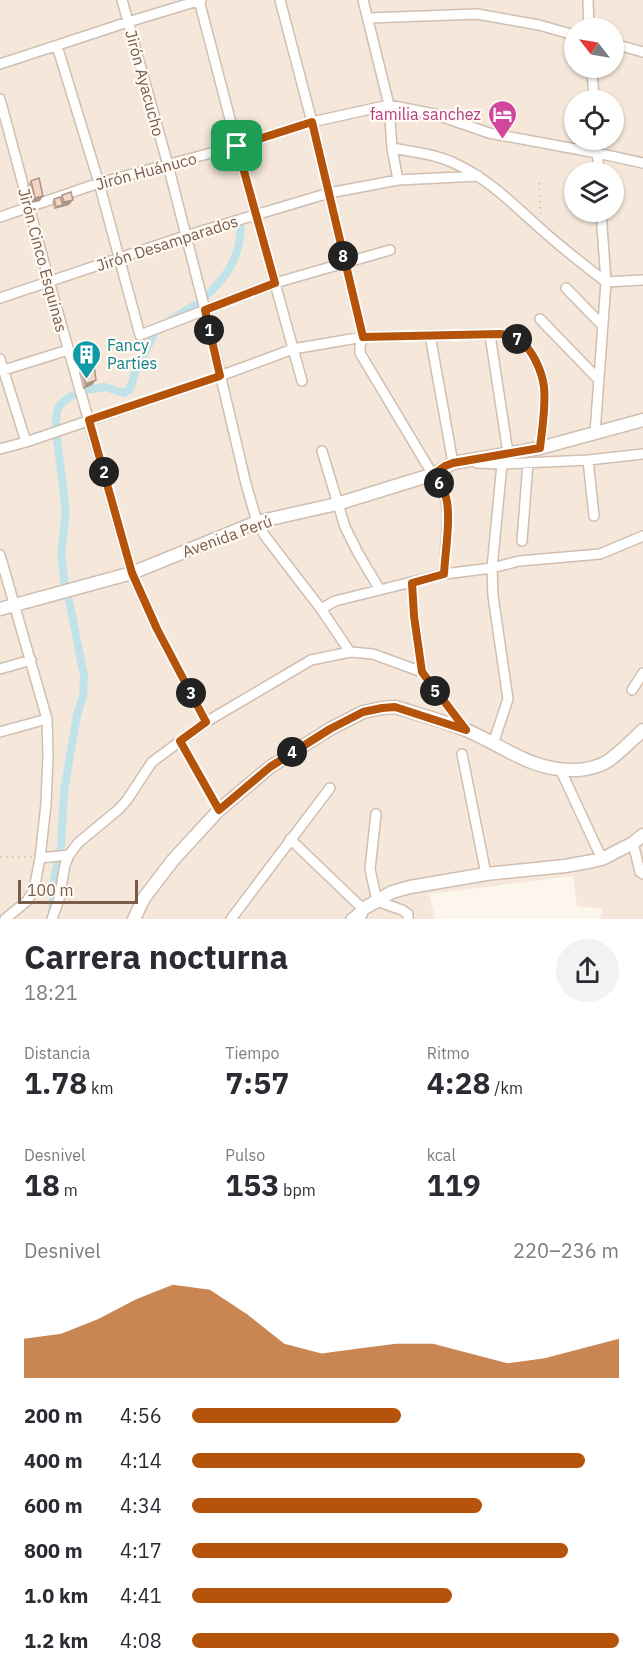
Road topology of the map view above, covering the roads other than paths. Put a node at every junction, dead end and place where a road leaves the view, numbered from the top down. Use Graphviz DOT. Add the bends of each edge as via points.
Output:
graph roads {
  1 [pos="122,0"];
  2 [pos="200,0"];
  3 [pos="280,0"];
  4 [pos="363,0"];
  5 [pos="588,0"];
  6 [pos="369,18"];
  7 [pos="589,18"];
  8 [pos="128,22"];
  9 [pos="564,31"];
  10 [pos="57,46"];
  11 [pos="624,47"];
  12 [pos="643,52"];
  13 [pos="0,64"];
  14 [pos="0,99"];
  15 [pos="389,105"];
  16 [pos="312,122"];
  17 [pos="237,146"];
  18 [pos="392,148"];
  19 [pos="597,150"];
  20 [pos="597,153"];
  21 [pos="598,162"];
  22 [pos="643,163"];
  23 [pos="168,165"];
  24 [pos="479,176"];
  25 [pos="398,180"];
  26 [pos="99,183"];
  27 [pos="329,194"];
  28 [pos="29,206"];
  29 [pos="256,215"];
  30 [pos="0,217"];
  31 [pos="602,222"];
  32 [pos="185,236"];
  33 [pos="390,250"];
  34 [pos="119,258"];
  35 [pos="344,262"];
  36 [pos="643,280"];
  37 [pos="48,281"];
  38 [pos="606,282"];
  39 [pos="275,283"];
  40 [pos="566,288"];
  41 [pos="0,298"];
  42 [pos="205,310"];
  43 [pos="540,320"];
  44 [pos="603,327"];
  45 [pos="430,335"];
  46 [pos="489,335"];
  47 [pos="363,337"];
  48 [pos="293,349"];
  49 [pos="68,350"];
  50 [pos="0,359"];
  51 [pos="4,370"];
  52 [pos="220,376"];
  53 [pos="598,379"];
  54 [pos="302,381"];
  55 [pos="89,420"];
  56 [pos="643,420"];
  57 [pos="595,433"];
  58 [pos="26,442"];
  59 [pos="540,448"];
  60 [pos="0,449"];
  61 [pos="322,451"];
  62 [pos="643,454"];
  63 [pos="505,458"];
  64 [pos="588,460"];
  65 [pos="453,463"];
  66 [pos="528,463"];
  67 [pos="434,474"];
  68 [pos="338,504"];
  69 [pos="594,516"];
  70 [pos="257,522"];
  71 [pos="643,536"];
  72 [pos="522,541"];
  73 [pos="0,555"];
  74 [pos="492,568"];
  75 [pos="132,573"];
  76 [pos="444,574"];
  77 [pos="412,583"];
  78 [pos="380,590"];
  79 [pos="15,604"];
  80 [pos="0,609"];
  81 [pos="321,609"];
  82 [pos="350,652"];
  83 [pos="31,660"];
  84 [pos="0,669"];
  85 [pos="422,672"];
  86 [pos="643,673"];
  87 [pos="632,690"];
  88 [pos="47,718"];
  89 [pos="206,722"];
  90 [pos="466,730"];
  91 [pos="643,730"];
  92 [pos="0,732"];
  93 [pos="493,744"];
  94 [pos="462,754"];
  95 [pos="561,771"];
  96 [pos="330,788"];
  97 [pos="376,814"];
  98 [pos="290,839"];
  99 [pos="638,839"];
  100 [pos="67,855"];
  101 [pos="43,858"];
  102 [pos="602,859"];
  103 [pos="486,874"];
  104 [pos="643,874"];
  105 [pos="377,901"];
  106 [pos="360,914"];
  107 [pos="4,919"];
  108 [pos="52,919"];
  109 [pos="134,919"];
  110 [pos="231,919"];
  111 [pos="351,919"];
  112 [pos="408,919"];
  1 -- 8 [label="street, Jirón Ayacucho"];
  2 -- 8 [label="street"];
  2 -- 17 [label="street"];
  3 -- 16 [label="street"];
  4 -- 6 [label="street"];
  5 -- 7 [label="street"];
  6 -- 9 [label="street" via="477,14"];
  6 -- 15 [label="street"];
  8 -- 10 [label="street"];
  8 -- 23 [label="street, Jirón Ayacucho"];
  10 -- 13 [label="street"];
  10 -- 26 [label="street"];
  11 -- 12 [label="street"];
  14 -- 28 [label="street, Jirón Cinco Esquinas"];
  15 -- 16 [label="street, Jirón Huánuco"];
  15 -- 18 [label="street"];
  15 -- 20 [label="street, Jirón Huánuco" via="434,114 489,133"];
  16 -- 17 [label="street, Jirón Huánuco"];
  16 -- 27 [label="street"];
  17 -- 23 [label="street, Jirón Huánuco"];
  17 -- 29 [label="street"];
  18 -- 24 [label="street" via="440,157"];
  18 -- 25 [label="street"];
  19 -- 20 [label="street"];
  20 -- 21 [label="street"];
  20 -- 22 [label="street, Jirón Huánuco"];
  23 -- 26 [label="street, Jirón Huánuco"];
  23 -- 32 [label="street, Jirón Ayacucho"];
  24 -- 25 [label="street, Jirón Desamparados"];
  24 -- 38 [label="street"];
  25 -- 27 [label="street, Jirón Desamparados"];
  26 -- 28 [label="street, Jirón Huánuco"];
  26 -- 34 [label="street"];
  27 -- 29 [label="street, Jirón Desamparados"];
  27 -- 35 [label="street"];
  28 -- 30 [label="street, Jirón Huánuco"];
  28 -- 37 [label="street, Jirón Cinco Esquinas"];
  29 -- 32 [label="street, Jirón Desamparados"];
  29 -- 39 [label="street"];
  31 -- 38 [label="street"];
  32 -- 34 [label="street, Jirón Desamparados"];
  32 -- 42 [label="street, Jirón Ayacucho"];
  33 -- 35 [label="street"];
  34 -- 37 [label="street, Jirón Desamparados"];
  34 -- 42 [label="street" via="140,335"];
  35 -- 39 [label="street"];
  35 -- 47 [label="street"];
  36 -- 38 [label="street"];
  37 -- 41 [label="street, Jirón Desamparados"];
  37 -- 49 [label="street, Jirón Cinco Esquinas"];
  38 -- 44 [label="street"];
  39 -- 42 [label="street"];
  39 -- 48 [label="street"];
  40 -- 44 [label="street"];
  42 -- 52 [label="street, Jirón Ayacucho"];
  43 -- 53 [label="street"];
  44 -- 53 [label="street"];
  45 -- 46 [label="street"];
  45 -- 47 [label="street"];
  45 -- 65 [label="street"];
  46 -- 59 [label="street" via="516,338 538,366 544,387"];
  46 -- 63 [label="street"];
  47 -- 48 [label="street"];
  47 -- 67 [label="street" via="360,352"];
  48 -- 52 [label="street"];
  48 -- 54 [label="street"];
  49 -- 51 [label="street"];
  49 -- 55 [label="street, Jirón Cinco Esquinas"];
  50 -- 51 [label="street"];
  51 -- 58 [label="street"];
  52 -- 55 [label="street"];
  52 -- 70 [label="street, Jirón Ayacucho"];
  53 -- 57 [label="street"];
  55 -- 58 [label="street"];
  55 -- 75 [label="street, Jirón Cinco Esquinas"];
  56 -- 57 [label="street, Avenida Perú"];
  57 -- 59 [label="street, Avenida Perú"];
  58 -- 60 [label="street"];
  59 -- 63 [label="street, Avenida Perú"];
  61 -- 68 [label="street"];
  62 -- 64 [label="street"];
  63 -- 65 [label="street, Avenida Perú"];
  63 -- 66 [label="street"];
  63 -- 74 [label="street"];
  64 -- 66 [label="street"];
  64 -- 69 [label="street"];
  65 -- 67 [label="street, Avenida Perú"];
  66 -- 72 [label="street"];
  67 -- 68 [label="street, Avenida Perú"];
  67 -- 76 [label="street" via="447,503"];
  68 -- 70 [label="street, Avenida Perú"];
  68 -- 78 [label="street" via="349,536"];
  70 -- 75 [label="street, Avenida Perú"];
  70 -- 81 [label="street, Jirón Ayacucho"];
  71 -- 74 [label="street" via="600,554 519,561"];
  73 -- 79 [label="street"];
  74 -- 76 [label="street"];
  74 -- 93 [label="street" via="508,699"];
  75 -- 79 [label="street, Avenida Perú"];
  75 -- 89 [label="street, Jirón Cinco Esquinas"];
  76 -- 77 [label="street"];
  77 -- 78 [label="street"];
  77 -- 85 [label="street"];
  78 -- 81 [label="street" via="335,601"];
  79 -- 80 [label="street, Avenida Perú"];
  79 -- 83 [label="street"];
  81 -- 82 [label="street, Jirón Ayacucho"];
  82 -- 85 [label="street" via="373,654"];
  82 -- 89 [label="street" via="311,660"];
  83 -- 84 [label="street"];
  83 -- 88 [label="street"];
  85 -- 90 [label="street"];
  86 -- 87 [label="street"];
  88 -- 92 [label="street"];
  88 -- 101 [label="street"];
  89 -- 100 [label="street" via="152,762 119,809"];
  90 -- 93 [label="street"];
  90 -- 109 [label="street" via="395,707 363,712 330,729 270,767 219,810 173,860 144,898"];
  91 -- 95 [label="street" via="608,761"];
  93 -- 95 [label="street"];
  94 -- 103 [label="street"];
  95 -- 102 [label="street"];
  96 -- 98 [label="street"];
  97 -- 105 [label="street" via="370,869"];
  98 -- 106 [label="street"];
  98 -- 110 [label="street"];
  99 -- 102 [label="street"];
  99 -- 104 [label="street"];
  100 -- 101 [label="street"];
  100 -- 108 [label="street"];
  101 -- 107 [label="street" via="27,901"];
  102 -- 103 [label="street"];
  103 -- 105 [label="street" via="410,887"];
  105 -- 106 [label="street"];
  105 -- 112 [label="street" via="402,910"];
  106 -- 111 [label="street"];
}
